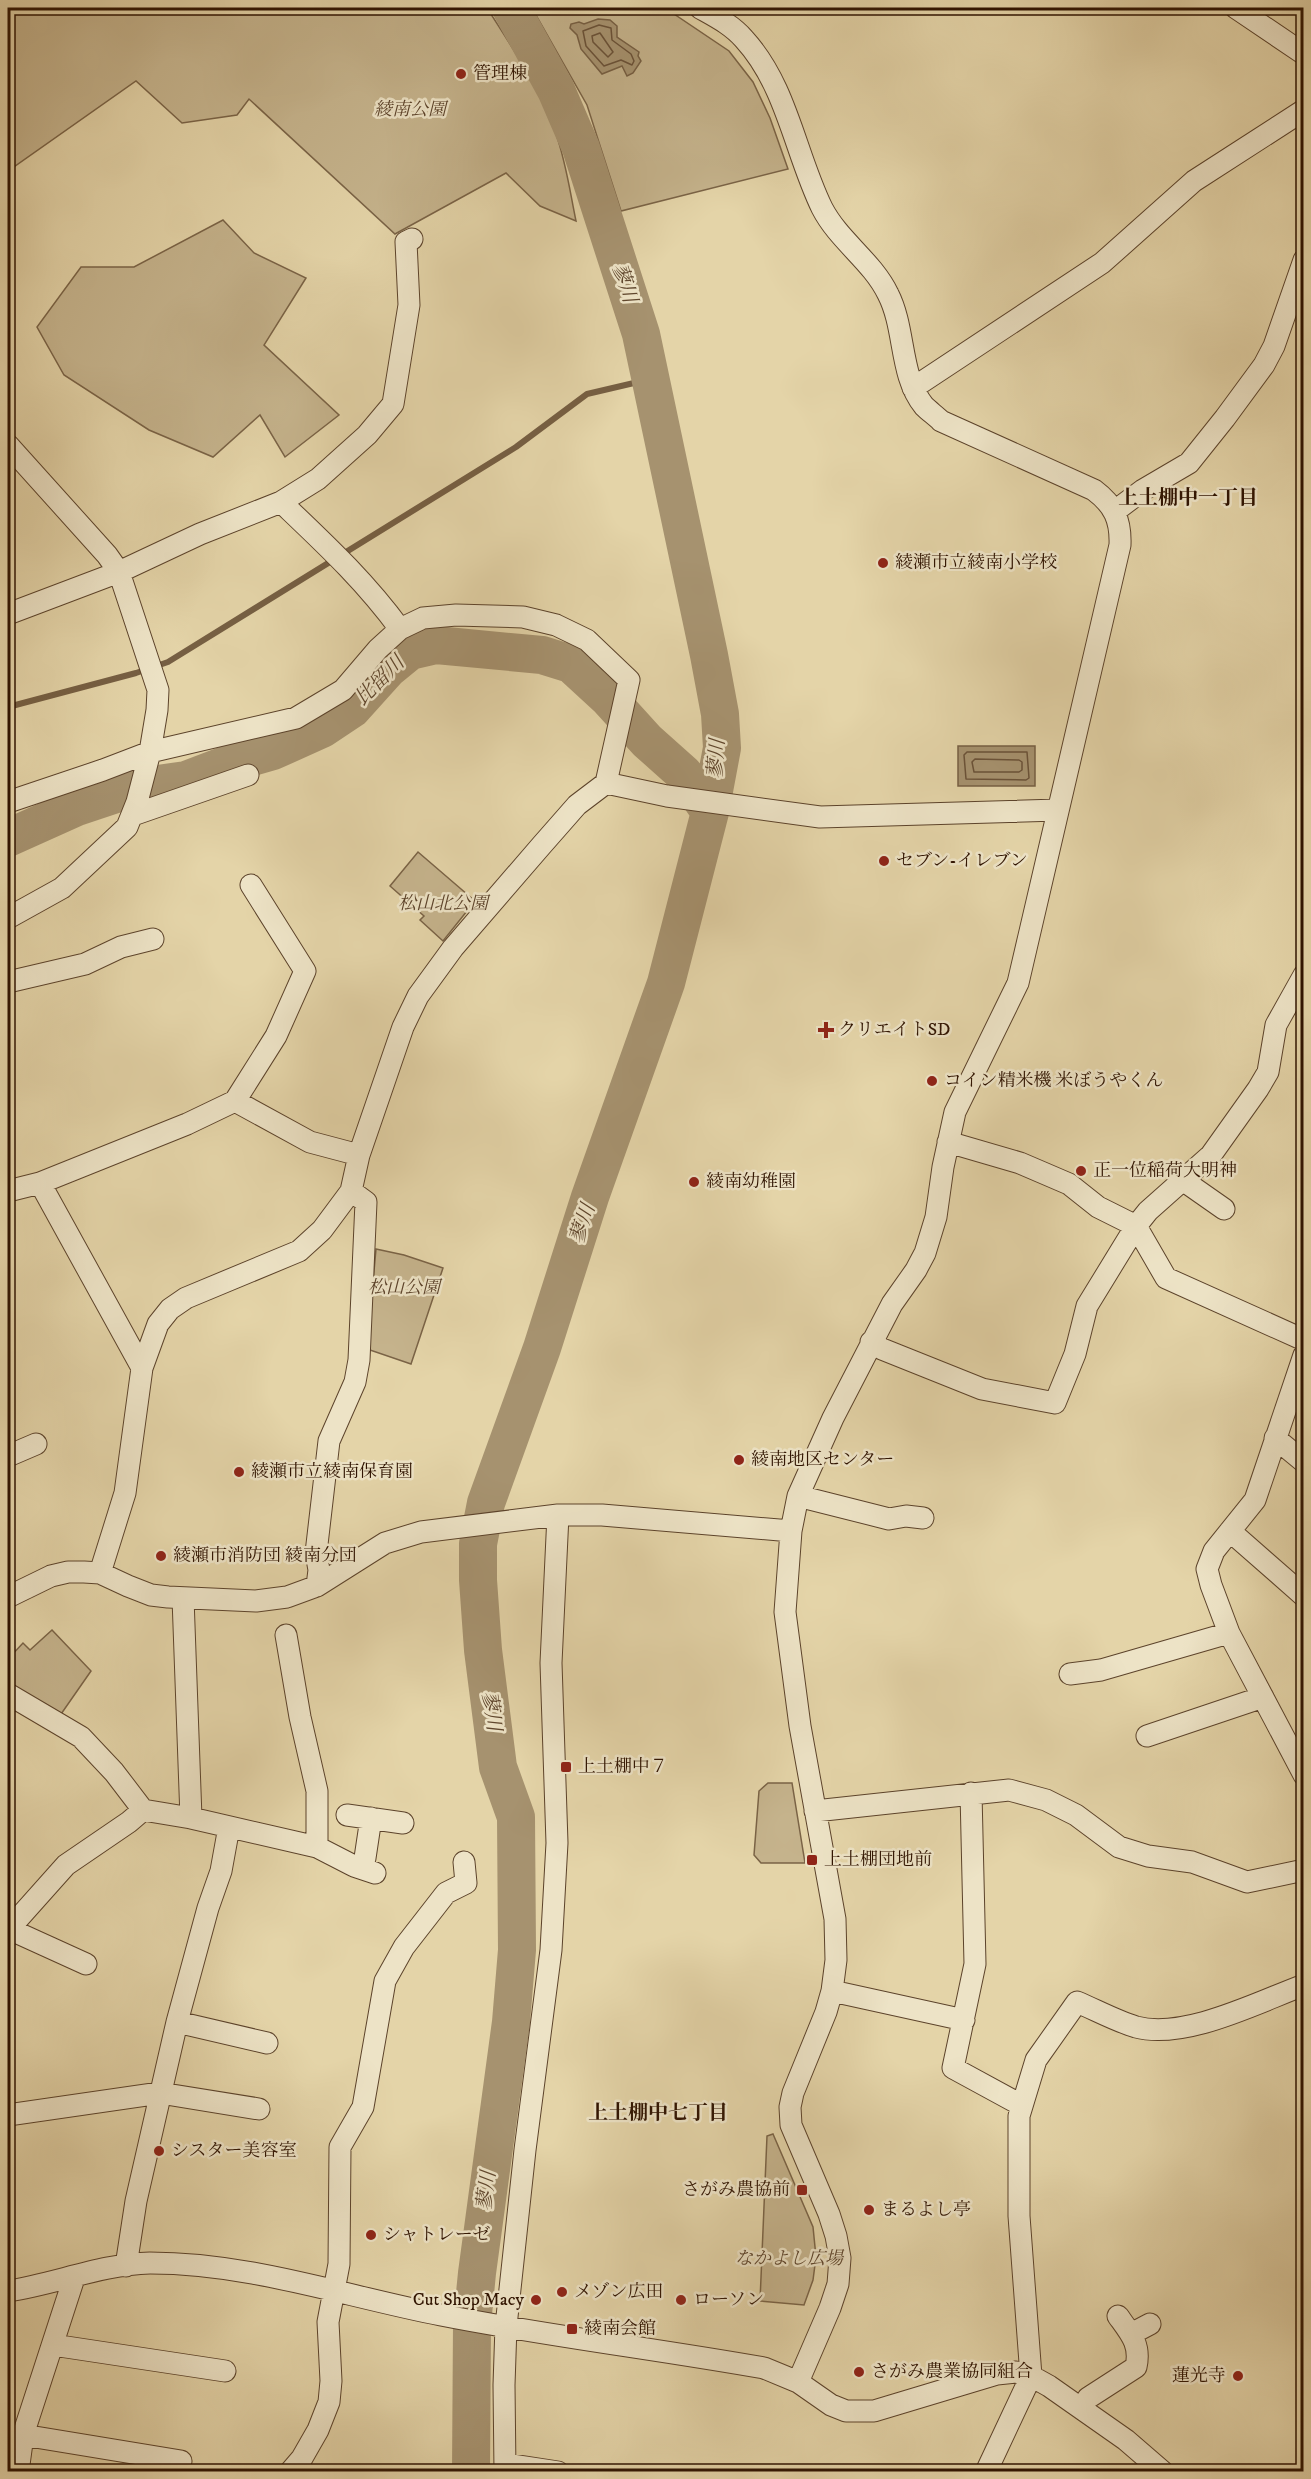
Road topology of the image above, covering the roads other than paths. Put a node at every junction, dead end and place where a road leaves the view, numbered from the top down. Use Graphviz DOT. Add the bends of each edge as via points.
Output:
graph roads {
  1 [pos="700,8"];
  2 [pos="1236,8"];
  3 [pos="1304,54"];
  4 [pos="1304,110"];
  5 [pos="412,239"];
  6 [pos="1304,260"];
  7 [pos="913,388"];
  8 [pos="8,445"];
  9 [pos="281,502"];
  10 [pos="1115,511"];
  11 [pos="119,572"];
  12 [pos="8,614"];
  13 [pos="400,629"];
  14 [pos="149,756"];
  15 [pos="248,775"];
  16 [pos="606,783"];
  17 [pos="8,802"];
  18 [pos="135,809"];
  19 [pos="1058,810"];
  20 [pos="251,885"];
  21 [pos="8,918"];
  22 [pos="153,939"];
  23 [pos="1304,975"];
  24 [pos="8,982"];
  25 [pos="235,1101"];
  26 [pos="948,1142"];
  27 [pos="359,1155"];
  28 [pos="1184,1181"];
  29 [pos="40,1183"];
  30 [pos="8,1191"];
  31 [pos="351,1191"];
  32 [pos="1224,1209"];
  33 [pos="1136,1226"];
  34 [pos="1304,1340"];
  35 [pos="871,1342"];
  36 [pos="1304,1355"];
  37 [pos="142,1368"];
  38 [pos="1275,1438"];
  39 [pos="36,1444"];
  40 [pos="8,1456"];
  41 [pos="1304,1462"];
  42 [pos="798,1496"];
  43 [pos="558,1515"];
  44 [pos="923,1518"];
  45 [pos="791,1531"];
  46 [pos="1230,1532"];
  47 [pos="100,1573"];
  48 [pos="317,1586"];
  49 [pos="1304,1596"];
  50 [pos="8,1597"];
  51 [pos="183,1598"];
  52 [pos="1229,1633"];
  53 [pos="286,1635"];
  54 [pos="1070,1674"];
  55 [pos="8,1694"];
  56 [pos="1263,1697"];
  57 [pos="1147,1736"];
  58 [pos="1304,1775"];
  59 [pos="971,1793"];
  60 [pos="143,1810"];
  61 [pos="815,1810"];
  62 [pos="347,1815"];
  63 [pos="191,1818"];
  64 [pos="371,1818"];
  65 [pos="403,1823"];
  66 [pos="229,1827"];
  67 [pos="317,1847"];
  68 [pos="464,1862"];
  69 [pos="1304,1870"];
  70 [pos="8,1930"];
  71 [pos="86,1964"];
  72 [pos="1304,1985"];
  73 [pos="832,1991"];
  74 [pos="964,2020"];
  75 [pos="177,2022"];
  76 [pos="267,2043"];
  77 [pos="160,2093"];
  78 [pos="1021,2106"];
  79 [pos="259,2109"];
  80 [pos="8,2115"];
  81 [pos="126,2266"];
  82 [pos="74,2278"];
  83 [pos="8,2291"];
  84 [pos="333,2291"];
  85 [pos="1118,2316"];
  86 [pos="1150,2324"];
  87 [pos="502,2326"];
  88 [pos="1131,2334"];
  89 [pos="53,2345"];
  90 [pos="225,2371"];
  91 [pos="1031,2376"];
  92 [pos="798,2382"];
  93 [pos="1082,2409"];
  94 [pos="19,2431"];
  95 [pos="181,2461"];
  96 [pos="505,2468"];
  97 [pos="18,2472"];
  98 [pos="290,2472"];
  99 [pos="558,2472"];
  100 [pos="986,2472"];
  101 [pos="1163,2472"];
  1 -- 7 [label="street" via="745,40 766,70 822,207 837,233 888,293"];
  2 -- 3 [label="street"];
  4 -- 7 [label="street" via="1194,181 1102,263"];
  5 -- 9 [label="street" via="406,242 409,305 393,404 367,435 318,479"];
  6 -- 10 [label="street" via="1274,346 1225,418 1189,463"];
  7 -- 10 [label="street" via="924,406 941,421 1094,490"];
  8 -- 11 [label="street"];
  9 -- 11 [label="street"];
  9 -- 13 [label="street" via="346,563"];
  10 -- 19 [label="street" via="1120,545"];
  11 -- 12 [label="street"];
  11 -- 14 [label="street" via="158,690"];
  13 -- 14 [label="street" via="343,690 296,718"];
  13 -- 16 [label="street" via="423,618 523,617 556,625 587,640 629,680"];
  14 -- 17 [label="street"];
  14 -- 18 [label="street"];
  15 -- 18 [label="street"];
  16 -- 19 [label="street" via="667,796 820,817"];
  16 -- 27 [label="street" via="577,805 548,837 417,996"];
  18 -- 21 [label="street" via="127,826 62,888"];
  19 -- 26 [label="street" via="1018,983 961,1098"];
  20 -- 25 [label="street" via="305,971 276,1036"];
  22 -- 24 [label="street" via="121,947 85,964"];
  23 -- 28 [label="street" via="1276,1024 1268,1072 1211,1155"];
  25 -- 27 [label="street" via="310,1142"];
  25 -- 29 [label="street"];
  26 -- 33 [label="street" via="1055,1177 1098,1207"];
  26 -- 35 [label="street" via="936,1217 925,1253"];
  27 -- 31 [label="street"];
  28 -- 32 [label="street"];
  28 -- 33 [label="street"];
  29 -- 30 [label="street"];
  29 -- 37 [label="street"];
  31 -- 37 [label="street" via="322,1230 299,1251 186,1298 170,1309 158,1324"];
  31 -- 48 [label="street" via="366,1202 359,1360 355,1382 329,1441 316,1553"];
  33 -- 34 [label="street" via="1166,1278"];
  33 -- 35 [label="street" via="1087,1306 1075,1354 1055,1403 982,1389"];
  35 -- 42 [label="street"];
  36 -- 38 [label="street"];
  37 -- 47 [label="street" via="125,1493"];
  38 -- 41 [label="street"];
  38 -- 46 [label="street" via="1255,1500"];
  39 -- 40 [label="street"];
  42 -- 44 [label="street" via="889,1519"];
  42 -- 45 [label="street"];
  43 -- 45 [label="street" via="602,1515"];
  43 -- 48 [label="street" via="421,1532 385,1543"];
  43 -- 87 [label="street" via="551,1663 557,1843 551,1950"];
  45 -- 61 [label="street" via="784,1612"];
  46 -- 49 [label="street"];
  46 -- 52 [label="street" via="1214,1551 1208,1569"];
  47 -- 50 [label="street" via="51,1576"];
  47 -- 51 [label="street" via="151,1594"];
  48 -- 51 [label="street" via="295,1595 256,1601"];
  51 -- 63 [label="street"];
  52 -- 54 [label="street" via="1101,1670"];
  52 -- 56 [label="street"];
  53 -- 67 [label="street" via="317,1791"];
  55 -- 60 [label="street" via="81,1737"];
  56 -- 57 [label="street"];
  56 -- 58 [label="street"];
  59 -- 61 [label="street"];
  59 -- 69 [label="street" via="1009,1790 1046,1800 1076,1815 1119,1847 1192,1862 1247,1882"];
  59 -- 74 [label="street" via="975,1964"];
  60 -- 63 [label="street"];
  60 -- 70 [label="street" via="66,1865"];
  61 -- 73 [label="street" via="835,1919"];
  62 -- 64 [label="street"];
  63 -- 66 [label="street"];
  64 -- 65 [label="street"];
  64 -- 67 [label="street" via="365,1858 368,1871"];
  66 -- 67 [label="street"];
  66 -- 75 [label="street" via="221,1871"];
  68 -- 84 [label="street" via="466,1883 446,1893 404,1947 385,1980 363,2107 340,2147 339,2264"];
  70 -- 71 [label="street"];
  72 -- 78 [label="street" via="1191,2026 1156,2030 1136,2027 1077,2002 1036,2060"];
  73 -- 74 [label="street"];
  73 -- 92 [label="street" via="790,2108 791,2126 829,2214 840,2258 838,2284 830,2308"];
  74 -- 78 [label="street" via="953,2068"];
  75 -- 76 [label="street"];
  75 -- 77 [label="street"];
  77 -- 79 [label="street"];
  77 -- 80 [label="street"];
  77 -- 81 [label="street"];
  78 -- 91 [label="street" via="1019,2216"];
  81 -- 82 [label="street"];
  81 -- 84 [label="street" via="174,2264 242,2271 297,2280"];
  82 -- 83 [label="street"];
  82 -- 89 [label="street"];
  84 -- 87 [label="street"];
  84 -- 98 [label="street" via="328,2322 329,2402 318,2430"];
  85 -- 88 [label="street"];
  86 -- 88 [label="street"];
  87 -- 92 [label="street" via="764,2368"];
  87 -- 96 [label="street"];
  88 -- 93 [label="street" via="1139,2353 1136,2367 1088,2398"];
  89 -- 90 [label="street"];
  89 -- 94 [label="street"];
  91 -- 92 [label="street" via="1016,2372 997,2374 874,2411 857,2412 831,2405"];
  91 -- 93 [label="street"];
  91 -- 100 [label="street"];
  93 -- 101 [label="street"];
  94 -- 95 [label="street"];
  94 -- 97 [label="street"];
  96 -- 99 [label="street"];
}
